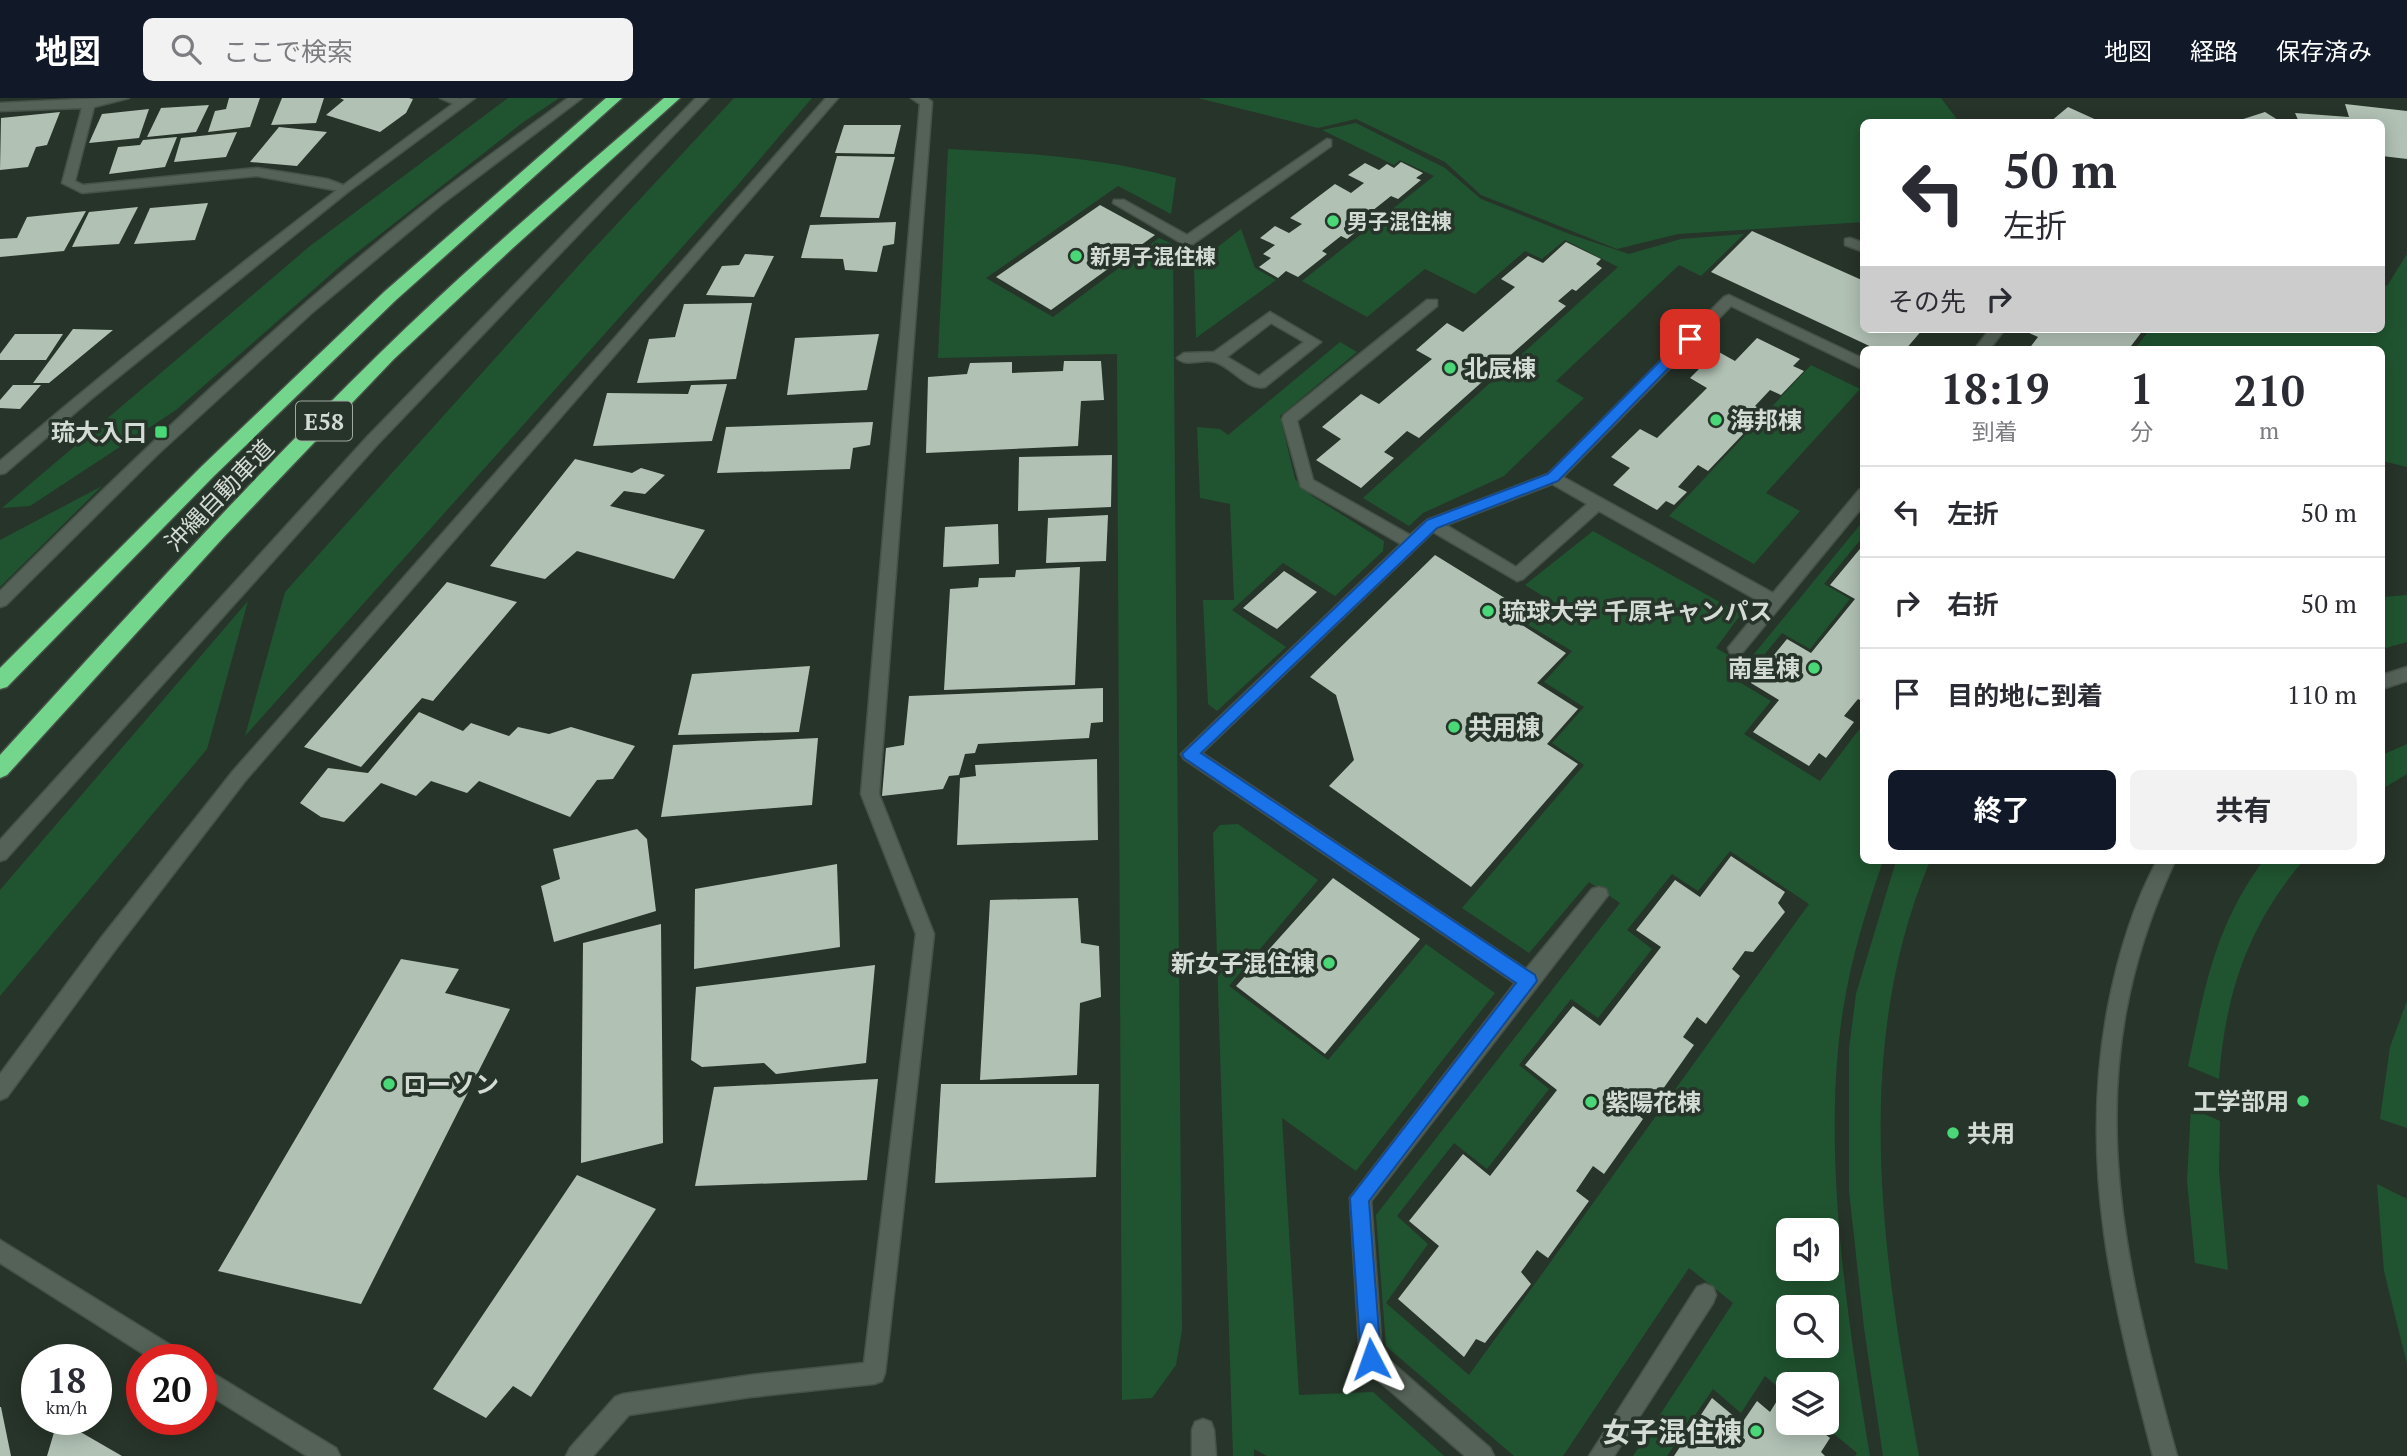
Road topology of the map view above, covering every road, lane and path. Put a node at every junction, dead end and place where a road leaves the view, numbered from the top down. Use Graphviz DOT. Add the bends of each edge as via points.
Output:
graph roads {
  1 [pos="123,98"];
  2 [pos="446,98"];
  3 [pos="576,98"];
  4 [pos="615,98"];
  5 [pos="673,98"];
  6 [pos="703,98"];
  7 [pos="832,98"];
  8 [pos="917,98"];
  9 [pos="465,101"];
  10 [pos="89,104"];
  11 [pos="0,107"];
  12 [pos="1326,143"];
  13 [pos="345,188"];
  14 [pos="1119,203"];
  15 [pos="1850,242"];
  16 [pos="1860,246"];
  17 [pos="1432,303"];
  18 [pos="1217,357"];
  19 [pos="1184,358"];
  20 [pos="1860,363"];
  21 [pos="0,469"];
  22 [pos="1553,478"];
  23 [pos="1860,499"];
  24 [pos="1598,503"];
  25 [pos="1432,524"];
  26 [pos="1411,543"];
  27 [pos="0,601"];
  28 [pos="1775,602"];
  29 [pos="1736,648"];
  30 [pos="2407,674"];
  31 [pos="0,681"];
  32 [pos="2385,681"];
  33 [pos="0,769"];
  34 [pos="0,853"];
  35 [pos="2165,864"];
  36 [pos="1599,895"];
  37 [pos="1528,981"];
  38 [pos="0,1090"];
  39 [pos="0,1251"];
  40 [pos="1705,1296"];
  41 [pos="148,1344"];
  42 [pos="217,1387"];
  43 [pos="1203,1430"];
  44 [pos="328,1456"];
  45 [pos="578,1456"];
  46 [pos="1205,1456"];
  47 [pos="1482,1456"];
  48 [pos="1601,1456"];
  49 [pos="2165,1456"];
  1 -- 10 [label="street"];
  2 -- 9 [label="street"];
  3 -- 27 [label="street" via="419,215 289,326 107,492"];
  4 -- 31 [label="highway, 沖縄自動車道 / E58" via="390,296"];
  5 -- 33 [label="highway, 沖縄自動車道 / E58" via="536,217 351,392"];
  6 -- 34 [label="street" via="372,440"];
  7 -- 38 [label="street" via="239,776"];
  8 -- 45 [label="street" via="926,102 870,794 925,934 874,1373 751,1385 623,1405"];
  9 -- 13 [label="street"];
  10 -- 11 [label="street"];
  10 -- 13 [label="street" via="68,183 82,189 257,172"];
  12 -- 14 [label="street" via="1188,241"];
  13 -- 21 [label="street"];
  15 -- 16 [label="street"];
  17 -- 26 [label="street" via="1289,419 1306,483"];
  18 -- 18 [label="street" via="1270,317 1314,342 1260,383"];
  18 -- 19 [label="street"];
  20 -- 22 [label="street" via="1729,300"];
  22 -- 24 [label="street"];
  22 -- 25 [label="street"];
  23 -- 28 [label="street"];
  24 -- 25 [label="street" via="1517,575"];
  24 -- 28 [label="street"];
  25 -- 26 [label="street"];
  26 -- 37 [label="street" via="1190,754"];
  28 -- 29 [label="street"];
  30 -- 32 [label="street"];
  35 -- 49 [label="street" via="2141,916 2118,1000 2109,1051 2104,1156 2113,1249"];
  36 -- 37 [label="street"];
  37 -- 47 [label="street" via="1360,1198 1371,1359"];
  39 -- 41 [label="street"];
  40 -- 48 [label="street"];
  42 -- 44 [label="street"];
  43 -- 46 [label="street"];
}
